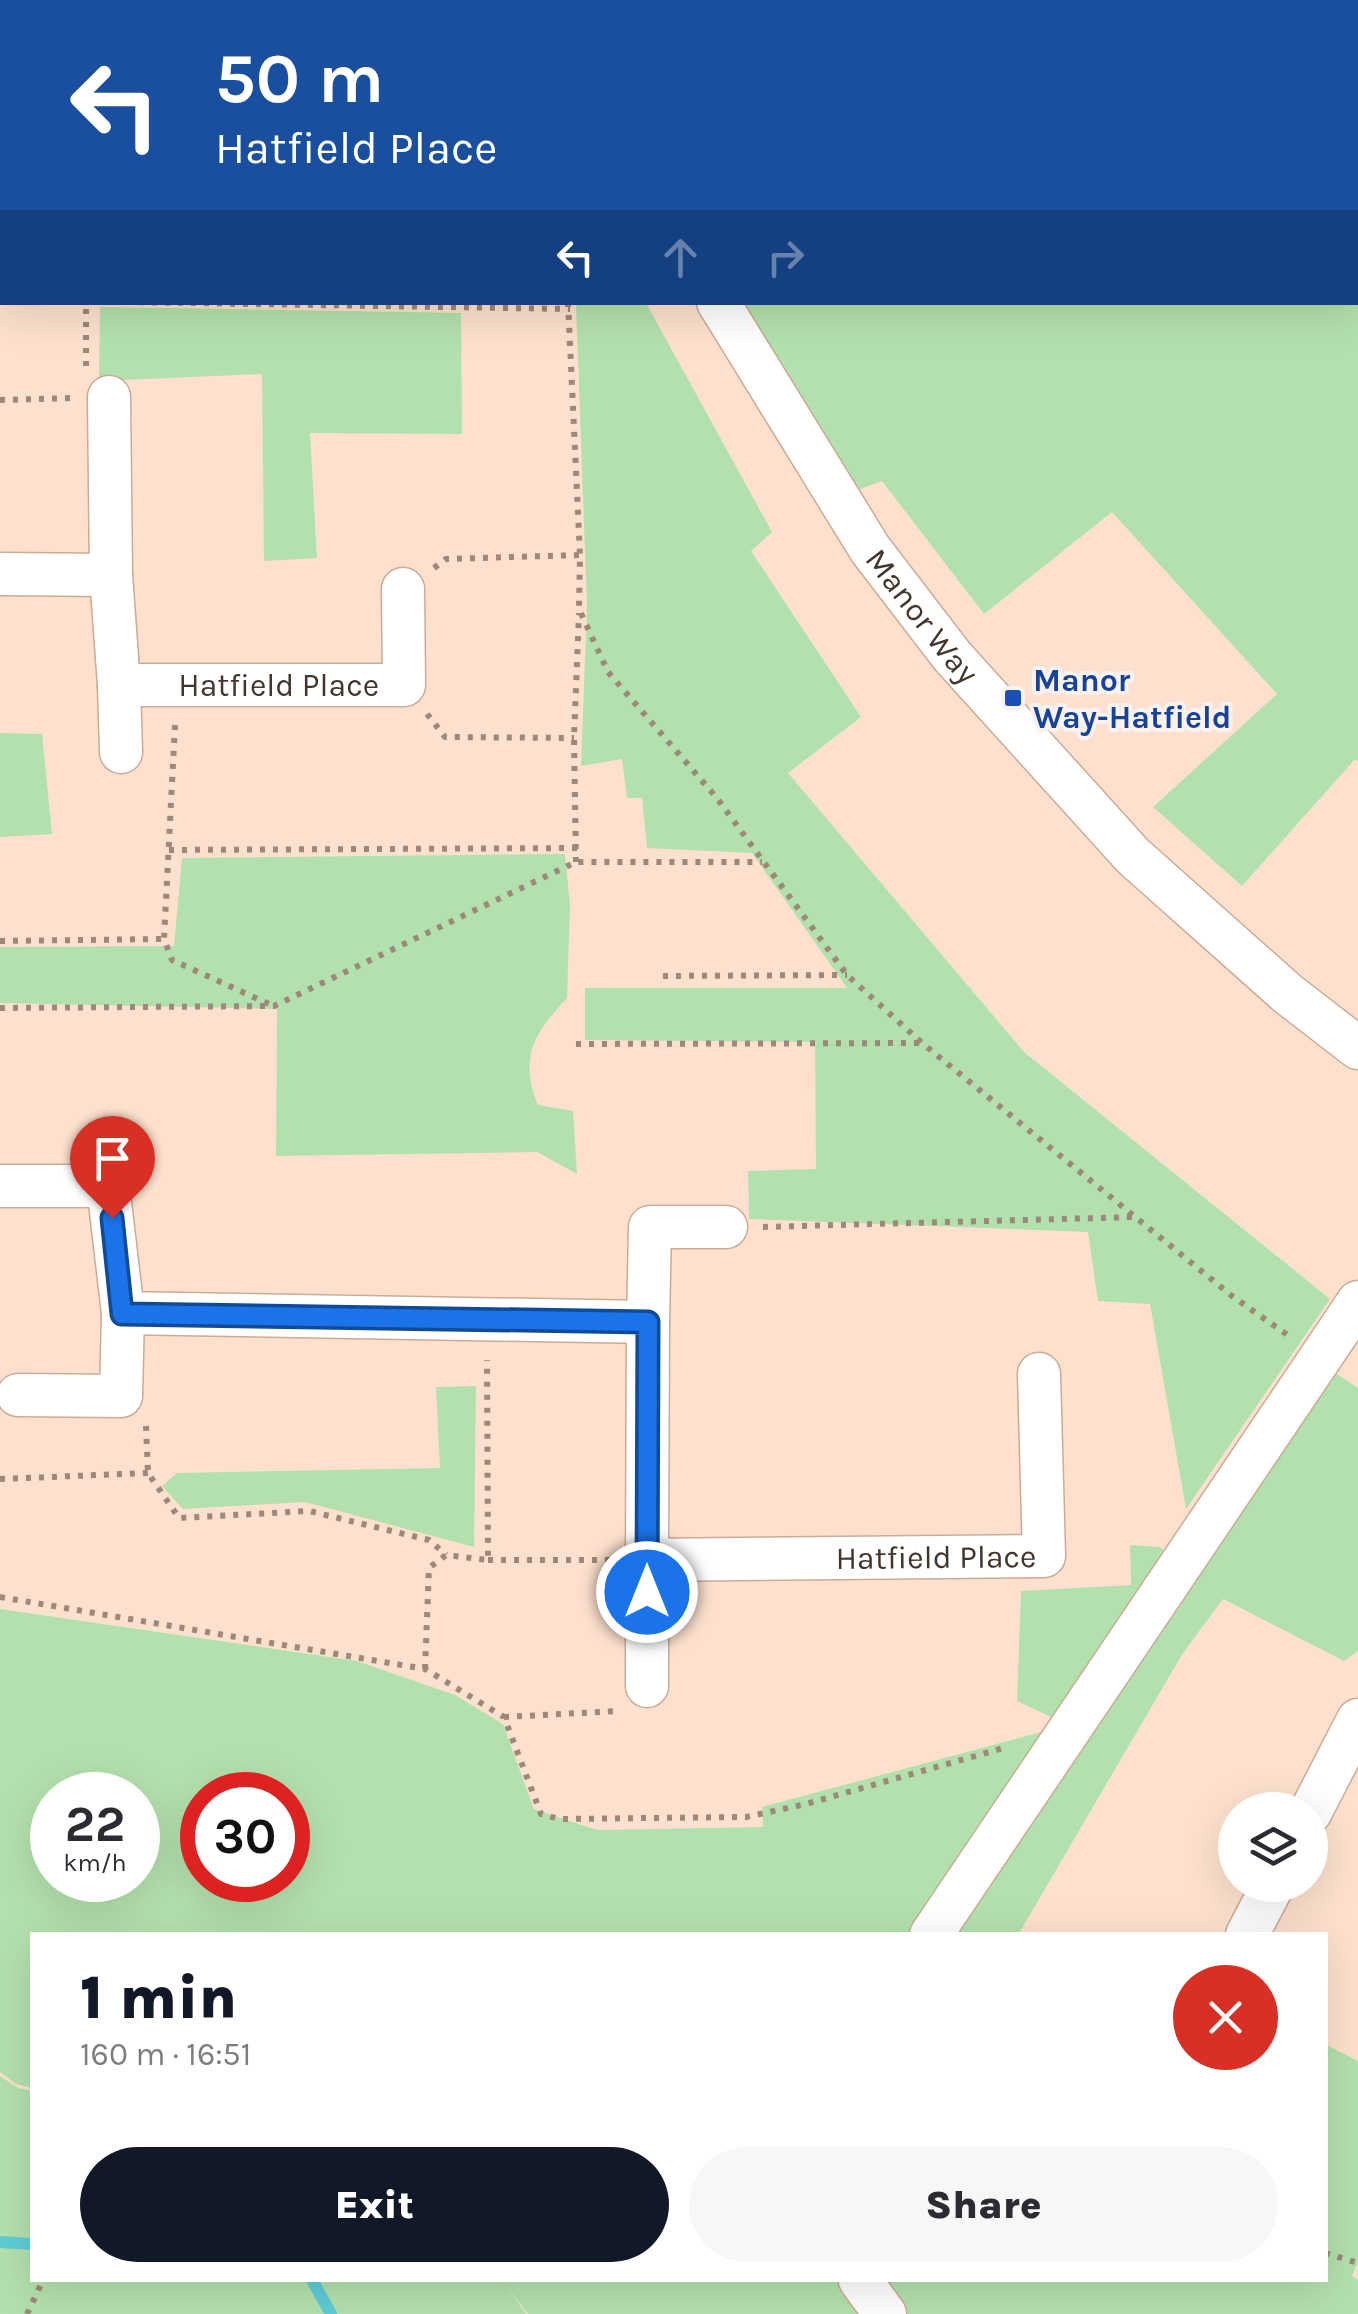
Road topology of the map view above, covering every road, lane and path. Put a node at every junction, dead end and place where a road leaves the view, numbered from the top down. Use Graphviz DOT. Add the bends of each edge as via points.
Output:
graph roads {
  1 [pos="86,305"];
  2 [pos="458,305"];
  3 [pos="720,305"];
  4 [pos="569,306"];
  5 [pos="97,398"];
  6 [pos="0,400"];
  7 [pos="580,555"];
  8 [pos="0,574"];
  9 [pos="111,575"];
  10 [pos="403,589"];
  11 [pos="579,608"];
  12 [pos="177,684"];
  13 [pos="119,685"];
  14 [pos="404,685"];
  15 [pos="574,738"];
  16 [pos="120,752"];
  17 [pos="577,848"];
  18 [pos="169,850"];
  19 [pos="576,862"];
  20 [pos="764,862"];
  21 [pos="164,939"];
  22 [pos="0,941"];
  23 [pos="664,976"];
  24 [pos="847,976"];
  25 [pos="274,1006"];
  26 [pos="0,1008"];
  27 [pos="576,1044"];
  28 [pos="922,1044"];
  29 [pos="1358,1048"];
  30 [pos="0,1186"];
  31 [pos="1136,1217"];
  32 [pos="726,1227"];
  33 [pos="1358,1302"];
  34 [pos="122,1314"];
  35 [pos="487,1320"];
  36 [pos="648,1322"];
  37 [pos="1320,1358"];
  38 [pos="1039,1374"];
  39 [pos="18,1395"];
  40 [pos="137,1416"];
  41 [pos="148,1472"];
  42 [pos="0,1479"];
  43 [pos="446,1555"];
  44 [pos="488,1560"];
  45 [pos="647,1560"];
  46 [pos="0,1597"];
  47 [pos="424,1668"];
  48 [pos="647,1686"];
  49 [pos="504,1717"];
  50 [pos="1358,1720"];
  51 [pos="1071,1726"];
  52 [pos="1321,1792"];
  53 [pos="1264,1902"];
  54 [pos="933,1932"];
  55 [pos="1249,1932"];
  56 [pos="1328,2255"];
  57 [pos="1358,2263"];
  58 [pos="42,2282"];
  59 [pos="861,2282"];
  60 [pos="28,2314"];
  61 [pos="885,2314"];
  1 -- 5 [label="path"];
  2 -- 4 [label="path"];
  3 -- 29 [label="street, Manor Way" via="870,549 952,656 1133,856"];
  4 -- 7 [label="path"];
  5 -- 6 [label="path"];
  5 -- 9 [label="street"];
  7 -- 10 [label="path" via="446,560"];
  7 -- 11 [label="path"];
  8 -- 9 [label="street"];
  9 -- 13 [label="street"];
  10 -- 14 [label="street, Hatfield Place"];
  11 -- 15 [label="path"];
  11 -- 20 [label="path" via="608,672"];
  12 -- 13 [label="street, Hatfield Place"];
  12 -- 14 [label="street, Hatfield Place"];
  12 -- 18 [label="path"];
  13 -- 16 [label="street"];
  14 -- 15 [label="path" via="445,737"];
  15 -- 17 [label="path"];
  17 -- 18 [label="path"];
  17 -- 19 [label="path"];
  18 -- 21 [label="path"];
  19 -- 20 [label="path"];
  19 -- 25 [label="path"];
  20 -- 24 [label="path"];
  21 -- 22 [label="path"];
  21 -- 25 [label="path" via="172,960"];
  23 -- 24 [label="path"];
  24 -- 28 [label="path"];
  25 -- 26 [label="path"];
  27 -- 28 [label="path"];
  28 -- 31 [label="path"];
  30 -- 34 [label="street" via="108,1186"];
  31 -- 32 [label="path"];
  31 -- 37 [label="path"];
  32 -- 36 [label="street" via="650,1228"];
  33 -- 37 [label="street"];
  34 -- 35 [label="street"];
  34 -- 39 [label="street" via="121,1396"];
  35 -- 36 [label="street"];
  35 -- 44 [label="path"];
  36 -- 45 [label="street"];
  37 -- 51 [label="street"];
  38 -- 45 [label="street, Hatfield Place" via="1044,1556"];
  40 -- 41 [label="path" via="146,1426"];
  41 -- 42 [label="path"];
  41 -- 43 [label="path" via="179,1518 309,1511 429,1540"];
  43 -- 44 [label="path"];
  43 -- 47 [label="path" via="429,1568"];
  44 -- 45 [label="path"];
  45 -- 48 [label="street"];
  46 -- 47 [label="path"];
  47 -- 49 [label="path"];
  48 -- 49 [label="path" via="642,1710"];
  49 -- 51 [label="path" via="540,1814 558,1820 746,1818"];
  50 -- 52 [label="street"];
  51 -- 54 [label="street"];
  53 -- 55 [label="street"];
  56 -- 57 [label="path"];
  58 -- 60 [label="path"];
  59 -- 61 [label="street"];
}
